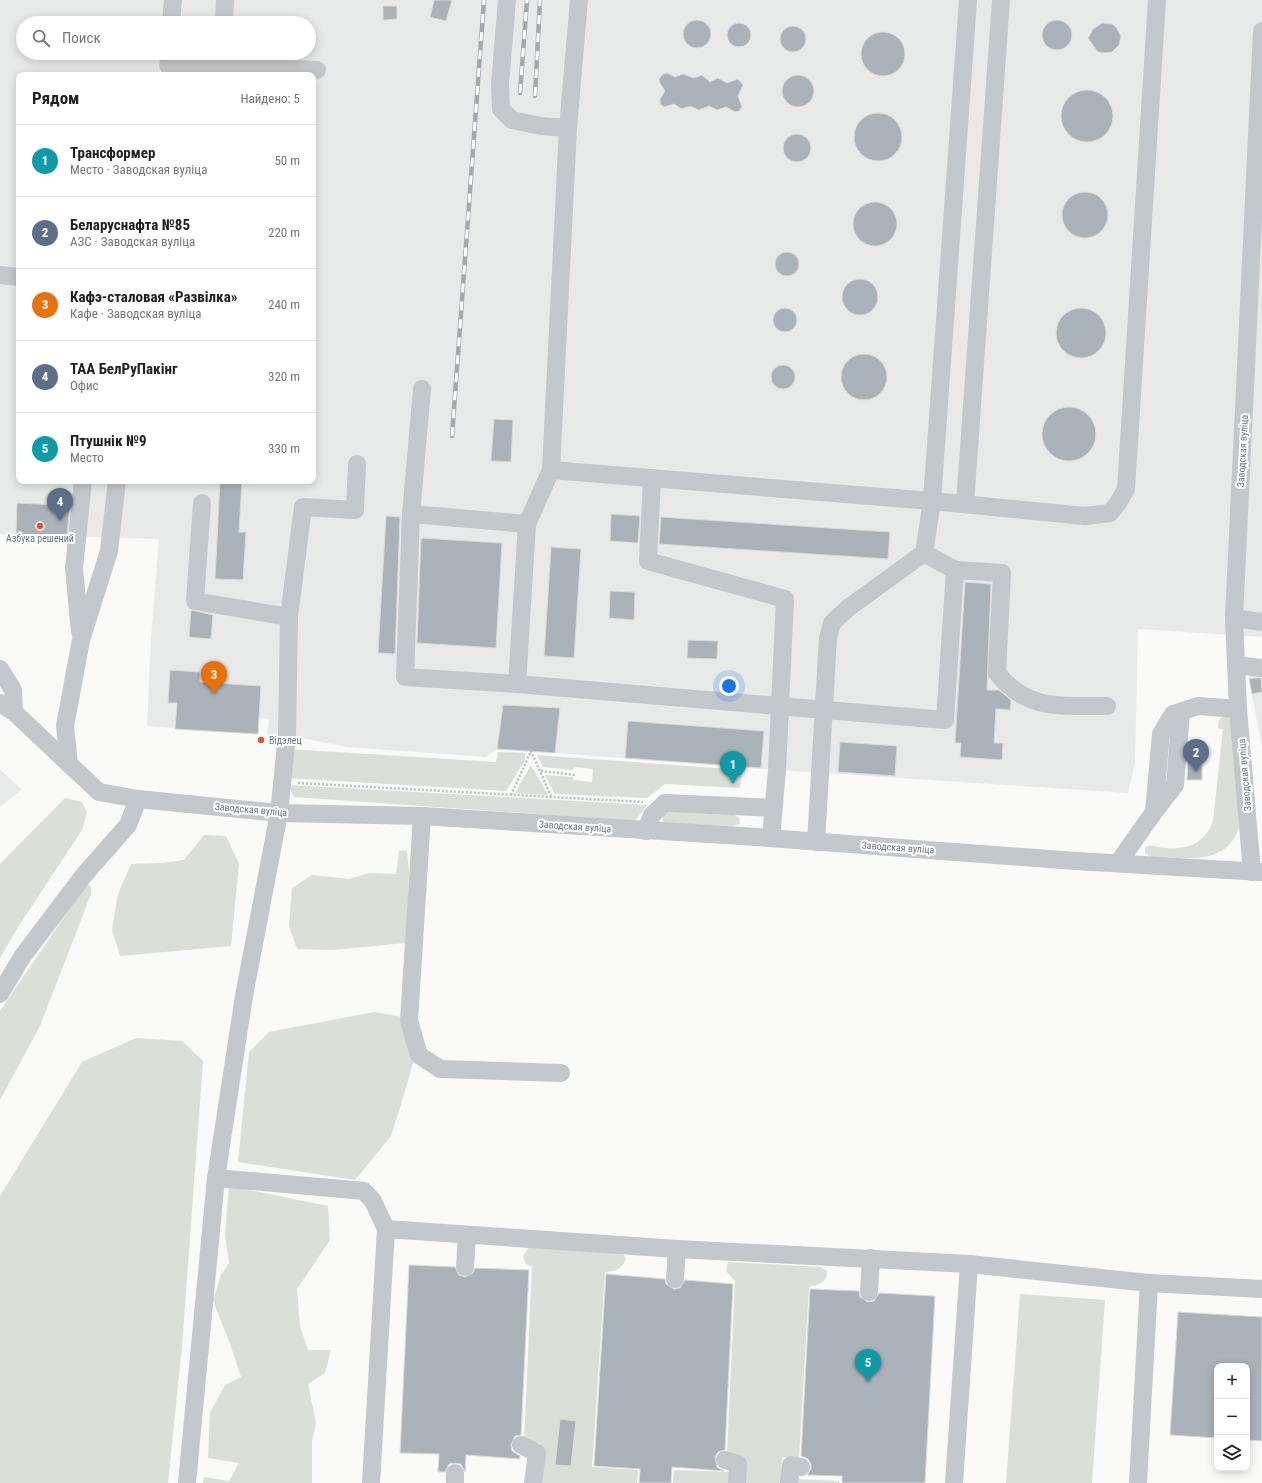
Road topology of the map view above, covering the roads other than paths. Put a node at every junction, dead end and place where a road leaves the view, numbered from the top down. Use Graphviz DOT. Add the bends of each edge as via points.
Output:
graph roads {
  1 [pos="173,0"];
  2 [pos="225,0"];
  3 [pos="507,0"];
  4 [pos="579,0"];
  5 [pos="968,0"];
  6 [pos="1001,0"];
  7 [pos="1157,0"];
  8 [pos="172,16"];
  9 [pos="224,16"];
  10 [pos="1262,31"];
  11 [pos="222,60"];
  12 [pos="167,64"];
  13 [pos="317,70"];
  14 [pos="1260,112"];
  15 [pos="568,128"];
  16 [pos="1258,204"];
  17 [pos="0,275"];
  18 [pos="16,277"];
  19 [pos="422,389"];
  20 [pos="357,464"];
  21 [pos="551,470"];
  22 [pos="652,478"];
  23 [pos="82,484"];
  24 [pos="117,484"];
  25 [pos="932,501"];
  26 [pos="202,503"];
  27 [pos="965,504"];
  28 [pos="411,514"];
  29 [pos="527,524"];
  30 [pos="924,553"];
  31 [pos="955,570"];
  32 [pos="289,618"];
  33 [pos="1234,618"];
  34 [pos="1262,622"];
  35 [pos="81,640"];
  36 [pos="1236,665"];
  37 [pos="0,668"];
  38 [pos="1262,668"];
  39 [pos="516,684"];
  40 [pos="780,706"];
  41 [pos="1106,706"];
  42 [pos="7,708"];
  43 [pos="1238,709"];
  44 [pos="824,710"];
  45 [pos="69,764"];
  46 [pos="138,799"];
  47 [pos="772,808"];
  48 [pos="279,813"];
  49 [pos="422,816"];
  50 [pos="646,830"];
  51 [pos="771,838"];
  52 [pos="816,842"];
  53 [pos="1118,863"];
  54 [pos="1257,872"];
  55 [pos="0,994"];
  56 [pos="561,1073"];
  57 [pos="216,1178"];
  58 [pos="386,1229"];
  59 [pos="467,1235"];
  60 [pos="677,1249"];
  61 [pos="871,1258"];
  62 [pos="969,1264"];
  63 [pos="465,1267"];
  64 [pos="675,1279"];
  65 [pos="1149,1282"];
  66 [pos="1262,1289"];
  67 [pos="869,1292"];
  68 [pos="521,1445"];
  69 [pos="725,1460"];
  70 [pos="801,1467"];
  71 [pos="187,1483"];
  72 [pos="371,1483"];
  73 [pos="533,1483"];
  74 [pos="737,1483"];
  75 [pos="789,1483"];
  76 [pos="954,1483"];
  77 [pos="1138,1483"];
  1 -- 8 [label="street"];
  2 -- 9 [label="street"];
  3 -- 15 [label="street" via="500,84 501,109 512,120"];
  4 -- 15 [label="street"];
  5 -- 25 [label="street"];
  6 -- 27 [label="street"];
  7 -- 27 [label="street" via="1126,489 1110,513 1085,516"];
  10 -- 14 [label="street, Заводская вуліца"];
  11 -- 12 [label="street"];
  11 -- 13 [label="street"];
  14 -- 16 [label="street, Заводская вуліца"];
  15 -- 21 [label="street"];
  16 -- 33 [label="street, Заводская вуліца"];
  17 -- 18 [label="street"];
  19 -- 28 [label="street"];
  20 -- 32 [label="street" via="355,510 303,507"];
  21 -- 22 [label="street"];
  21 -- 29 [label="street"];
  22 -- 25 [label="street"];
  22 -- 40 [label="street" via="648,561 785,599"];
  23 -- 35 [label="street" via="74,568"];
  24 -- 35 [label="street" via="109,551"];
  25 -- 27 [label="street"];
  25 -- 30 [label="street"];
  26 -- 32 [label="street" via="195,601"];
  28 -- 29 [label="street"];
  28 -- 39 [label="street" via="405,677"];
  29 -- 39 [label="street"];
  30 -- 31 [label="street"];
  30 -- 44 [label="street" via="880,583 832,622 828,638"];
  31 -- 41 [label="street" via="1002,573 997,673 1006,684 1024,698 1039,703"];
  31 -- 44 [label="street" via="945,720"];
  32 -- 48 [label="street" via="287,735"];
  33 -- 34 [label="street"];
  33 -- 36 [label="street, Заводская вуліца"];
  35 -- 45 [label="street" via="65,726"];
  36 -- 38 [label="street"];
  36 -- 43 [label="street, Заводская вуліца"];
  37 -- 42 [label="street" via="13,690"];
  39 -- 40 [label="street"];
  40 -- 44 [label="street"];
  40 -- 47 [label="street" via="777,770"];
  42 -- 45 [label="street, Заводская вуліца"];
  43 -- 53 [label="street" via="1198,706 1173,714 1161,734 1154,812"];
  43 -- 54 [label="street, Заводская вуліца"];
  44 -- 52 [label="street"];
  45 -- 46 [label="street, Заводская вуліца" via="99,792"];
  46 -- 48 [label="street, Заводская вуліца"];
  46 -- 55 [label="street" via="128,825 79,882 22,957"];
  47 -- 50 [label="street" via="665,803 652,815"];
  47 -- 51 [label="street"];
  48 -- 49 [label="street, Заводская вуліца"];
  48 -- 57 [label="street" via="244,996"];
  49 -- 50 [label="street, Заводская вуліца"];
  49 -- 56 [label="street" via="409,1021 419,1055 440,1069"];
  50 -- 51 [label="street, Заводская вуліца"];
  51 -- 52 [label="street, Заводская вуліца"];
  52 -- 53 [label="street, Заводская вуліца"];
  53 -- 54 [label="street, Заводская вуліца"];
  57 -- 58 [label="street" via="364,1191 373,1201"];
  57 -- 71 [label="street"];
  58 -- 59 [label="street"];
  58 -- 72 [label="street"];
  59 -- 60 [label="street"];
  59 -- 63 [label="street"];
  60 -- 61 [label="street"];
  60 -- 64 [label="street"];
  61 -- 62 [label="street"];
  61 -- 67 [label="street"];
  62 -- 65 [label="street"];
  62 -- 76 [label="street"];
  65 -- 66 [label="street"];
  65 -- 77 [label="street"];
  68 -- 73 [label="street" via="538,1453"];
  69 -- 74 [label="street" via="738,1464"];
  70 -- 75 [label="street" via="791,1465"];
}
